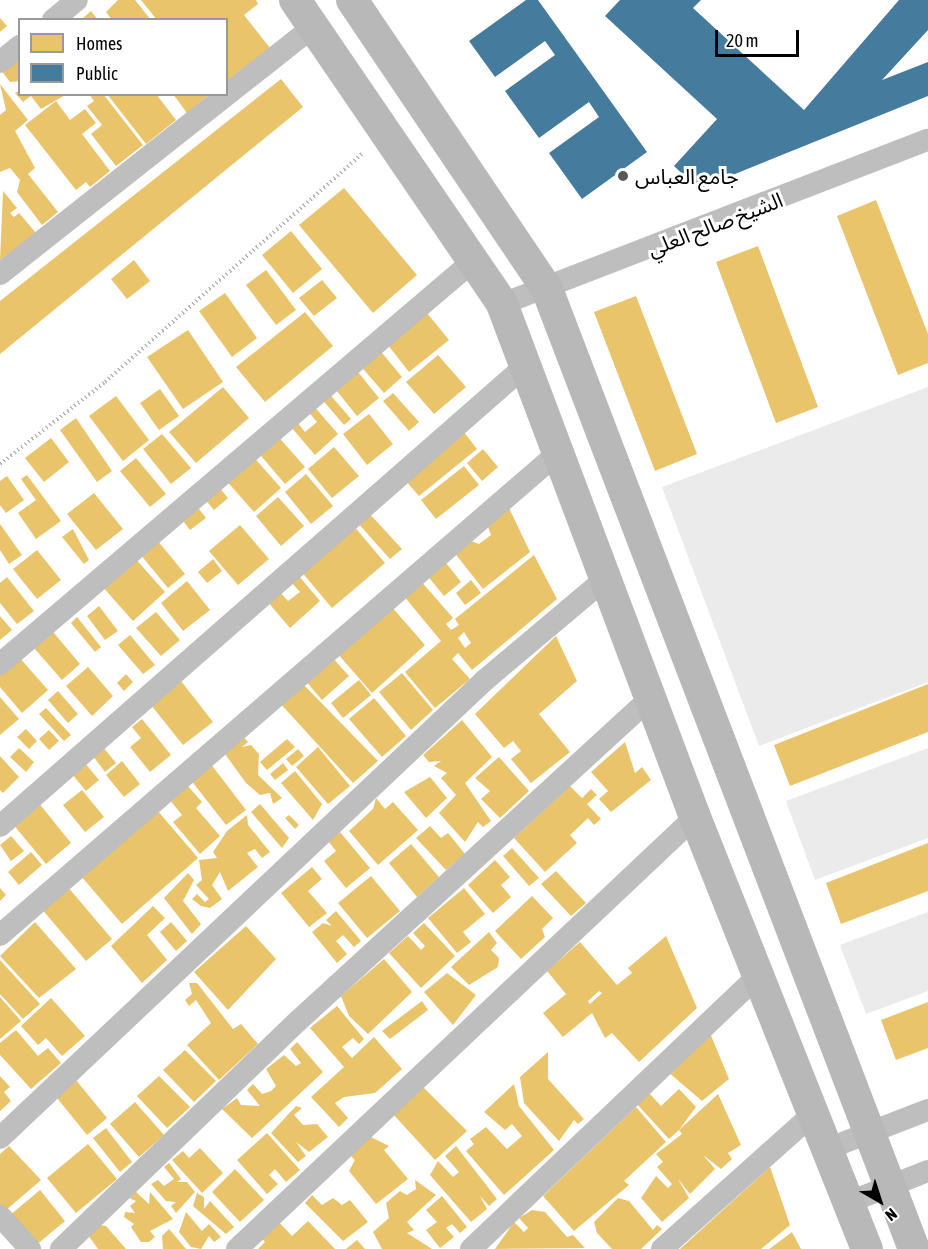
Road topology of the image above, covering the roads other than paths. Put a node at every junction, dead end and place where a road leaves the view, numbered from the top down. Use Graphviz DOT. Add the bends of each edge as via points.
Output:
graph roads {
  1 [pos="76,0"];
  2 [pos="295,0"];
  3 [pos="351,0"];
  4 [pos="54,18"];
  5 [pos="314,26"];
  6 [pos="18,48"];
  7 [pos="0,62"];
  8 [pos="228,94"];
  9 [pos="225,96"];
  10 [pos="928,140"];
  11 [pos="473,261"];
  12 [pos="0,274"];
  13 [pos="547,290"];
  14 [pos="502,304"];
  15 [pos="525,366"];
  16 [pos="558,452"];
  17 [pos="606,579"];
  18 [pos="0,664"];
  19 [pos="653,696"];
  20 [pos="695,817"];
  21 [pos="0,826"];
  22 [pos="0,935"];
  23 [pos="758,976"];
  24 [pos="928,1110"];
  25 [pos="812,1115"];
  26 [pos="869,1132"];
  27 [pos="0,1138"];
  28 [pos="827,1149"];
  29 [pos="928,1171"];
  30 [pos="890,1186"];
  31 [pos="847,1203"];
  32 [pos="0,1216"];
  33 [pos="30,1249"];
  34 [pos="61,1249"];
  35 [pos="237,1249"];
  36 [pos="471,1249"];
  37 [pos="662,1249"];
  38 [pos="867,1249"];
  39 [pos="914,1249"];
  1 -- 4 [label="street"];
  2 -- 5 [label="main road"];
  3 -- 13 [label="main road"];
  5 -- 8 [label="street"];
  5 -- 11 [label="main road"];
  6 -- 7 [label="street"];
  9 -- 12 [label="street"];
  10 -- 13 [label="street, الشيخ صالح العلي"];
  11 -- 14 [label="main road"];
  11 -- 18 [label="street"];
  13 -- 14 [label="street, الشيخ صالح العلي"];
  13 -- 26 [label="main road"];
  14 -- 15 [label="main road"];
  15 -- 16 [label="main road"];
  15 -- 21 [label="street"];
  16 -- 17 [label="main road"];
  16 -- 22 [label="street"];
  17 -- 19 [label="main road"];
  17 -- 27 [label="street" via="485,680"];
  19 -- 20 [label="main road"];
  19 -- 34 [label="street" via="299,1020"];
  20 -- 23 [label="main road"];
  20 -- 35 [label="street"];
  23 -- 25 [label="main road"];
  23 -- 36 [label="street"];
  24 -- 26 [label="street"];
  25 -- 28 [label="main road"];
  25 -- 37 [label="street"];
  26 -- 28 [label="street"];
  26 -- 30 [label="main road"];
  28 -- 31 [label="main road"];
  29 -- 30 [label="street"];
  30 -- 31 [label="street"];
  30 -- 39 [label="main road"];
  31 -- 38 [label="main road"];
  32 -- 33 [label="street"];
}
